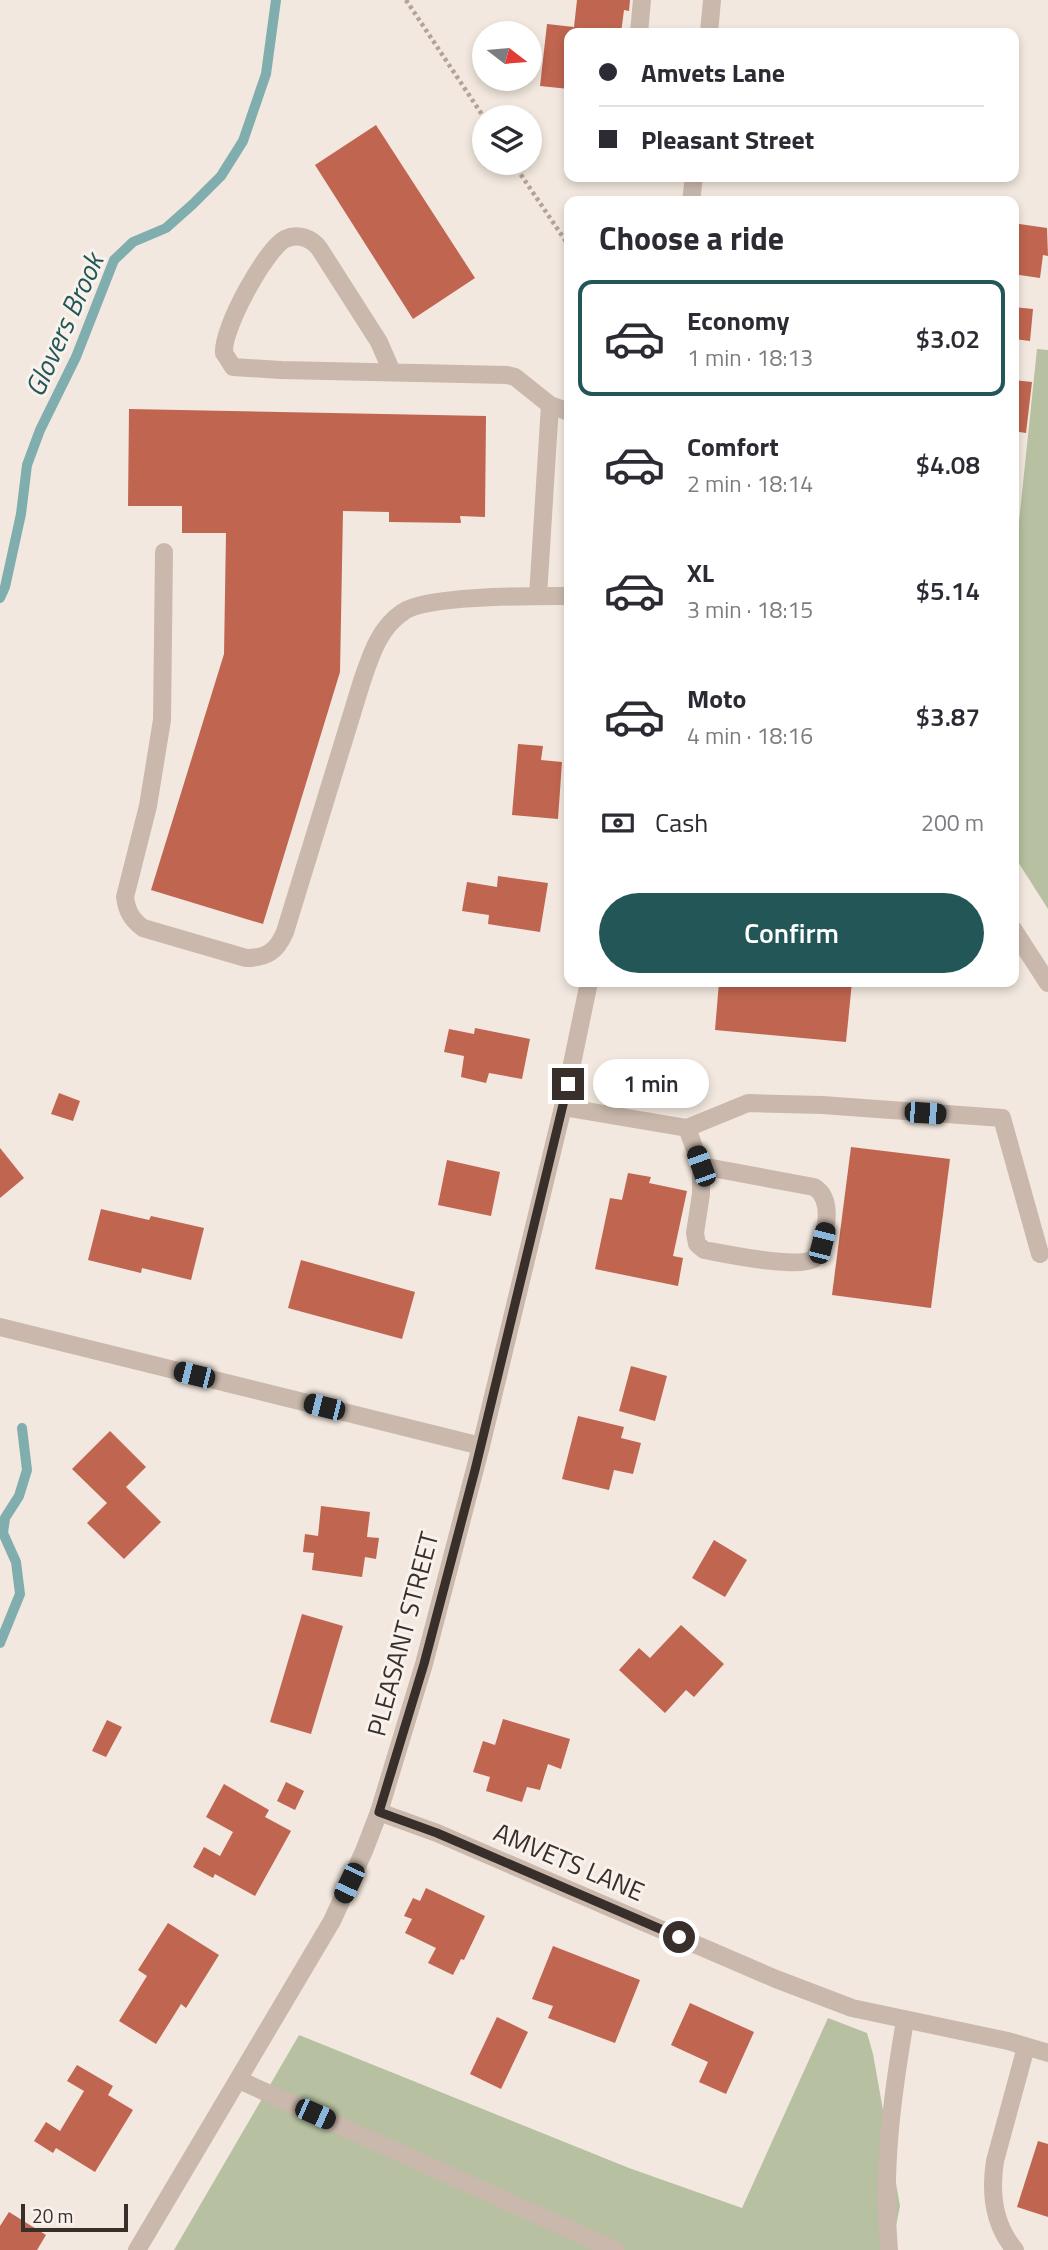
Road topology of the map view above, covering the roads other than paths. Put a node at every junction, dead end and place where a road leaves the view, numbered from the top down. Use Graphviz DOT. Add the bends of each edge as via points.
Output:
graph roads {
  1 [pos="642,0"];
  2 [pos="712,0"];
  3 [pos="639,28"];
  4 [pos="709,28"];
  5 [pos="392,372"];
  6 [pos="550,405"];
  7 [pos="564,410"];
  8 [pos="164,552"];
  9 [pos="538,596"];
  10 [pos="564,596"];
  11 [pos="1019,936"];
  12 [pos="1043,962"];
  13 [pos="1048,983"];
  14 [pos="588,987"];
  15 [pos="563,1107"];
  16 [pos="687,1128"];
  17 [pos="701,1166"];
  18 [pos="1040,1254"];
  19 [pos="0,1327"];
  20 [pos="481,1446"];
  21 [pos="379,1812"];
  22 [pos="905,2021"];
  23 [pos="1026,2047"];
  24 [pos="1048,2053"];
  25 [pos="239,2080"];
  26 [pos="137,2250"];
  27 [pos="615,2250"];
  28 [pos="889,2250"];
  29 [pos="1015,2250"];
  1 -- 3 [label="street"];
  2 -- 4 [label="street"];
  5 -- 5 [label="street" via="233,366 223,347 236,311 278,245 300,236 319,248 379,342"];
  5 -- 6 [label="street" via="507,374"];
  6 -- 7 [label="street"];
  6 -- 9 [label="street"];
  8 -- 9 [label="street" via="162,720 148,806 125,897 127,909 143,928 246,958 271,954 285,932 362,681 384,629 404,611 427,602"];
  9 -- 10 [label="street"];
  11 -- 12 [label="street"];
  12 -- 13 [label="street"];
  14 -- 15 [label="street, PLEASANT STREET"];
  15 -- 16 [label="street"];
  15 -- 20 [label="street, PLEASANT STREET"];
  16 -- 17 [label="street"];
  16 -- 18 [label="street" via="748,1103 1002,1118"];
  17 -- 17 [label="street" via="818,1190 825,1203 825,1229 814,1259 763,1260 699,1247 695,1233"];
  19 -- 20 [label="street"];
  20 -- 21 [label="street, PLEASANT STREET" via="424,1664"];
  21 -- 22 [label="street, AMVETS LANE" via="776,1979 852,2008"];
  21 -- 25 [label="street, PLEASANT STREET" via="332,1920"];
  22 -- 23 [label="street, AMVETS LANE"];
  22 -- 28 [label="street" via="889,2127"];
  23 -- 24 [label="street, AMVETS LANE"];
  23 -- 29 [label="street" via="992,2179 995,2213"];
  25 -- 26 [label="street, PLEASANT STREET"];
  25 -- 27 [label="street"];
}
